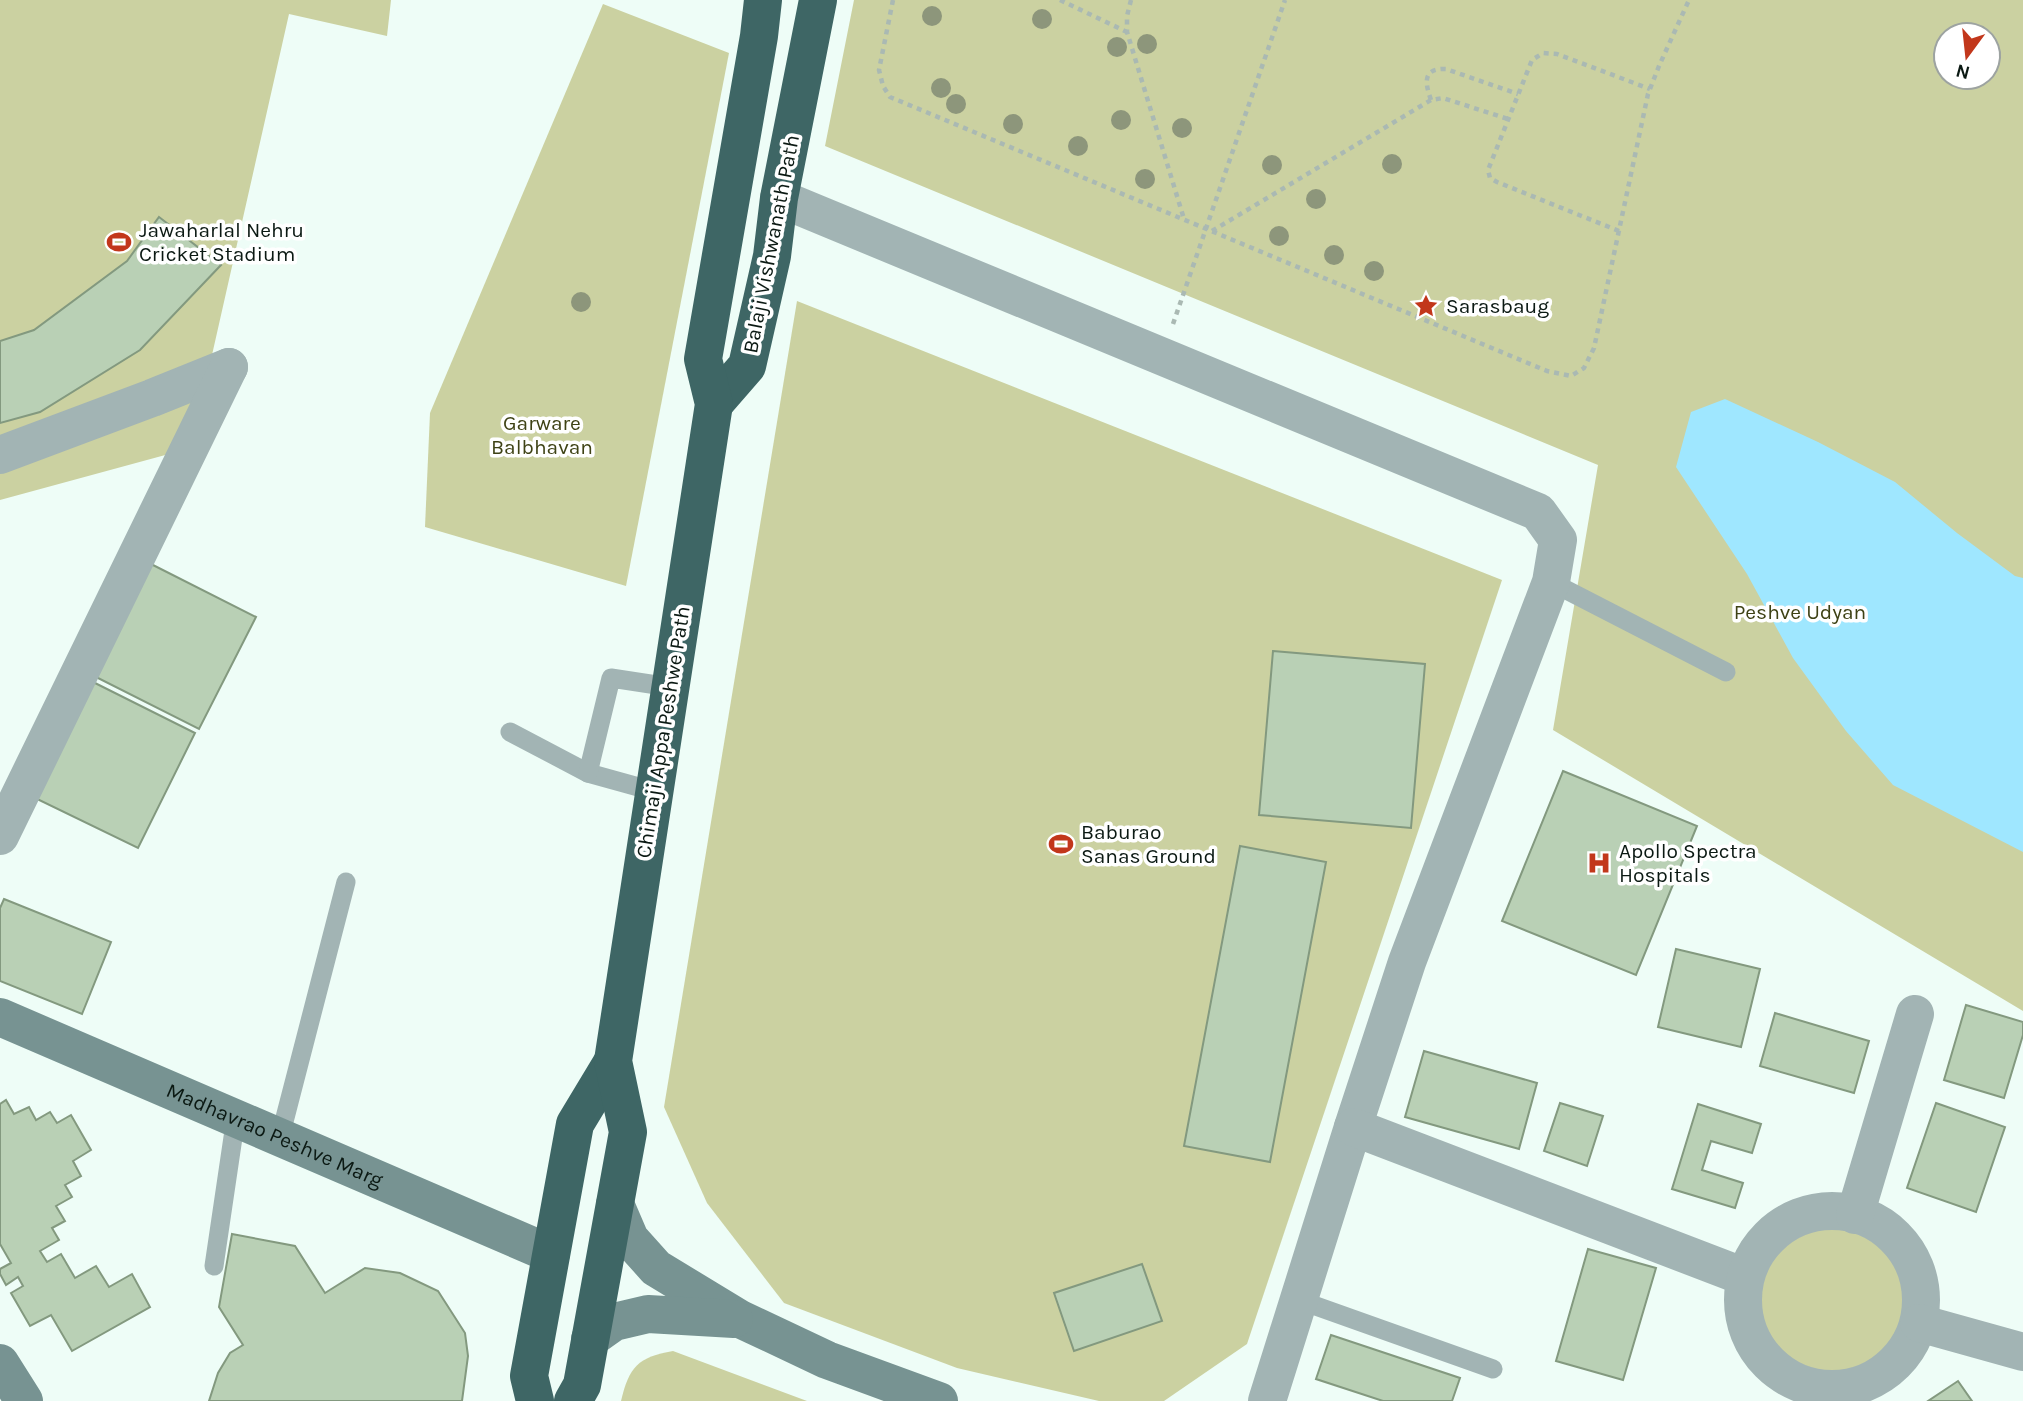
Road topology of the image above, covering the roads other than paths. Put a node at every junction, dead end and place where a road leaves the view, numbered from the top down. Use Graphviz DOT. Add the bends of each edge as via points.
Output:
graph roads {
  1 [pos="763,0"];
  2 [pos="818,0"];
  3 [pos="779,198"];
  4 [pos="714,404"];
  5 [pos="0,455"];
  6 [pos="1551,582"];
  7 [pos="1726,672"];
  8 [pos="670,687"];
  9 [pos="510,733"];
  10 [pos="588,774"];
  11 [pos="653,791"];
  12 [pos="0,836"];
  13 [pos="346,882"];
  14 [pos="1914,1014"];
  15 [pos="0,1017"];
  16 [pos="612,1061"];
  17 [pos="236,1117"];
  18 [pos="1353,1127"];
  19 [pos="280,1137"];
  20 [pos="615,1204"];
  21 [pos="1855,1215"];
  22 [pos="551,1254"];
  23 [pos="214,1266"];
  24 [pos="1745,1277"];
  25 [pos="1299,1300"];
  26 [pos="740,1320"];
  27 [pos="1919,1323"];
  28 [pos="590,1339"];
  29 [pos="2023,1352"];
  30 [pos="0,1363"];
  31 [pos="1493,1369"];
  32 [pos="1807,1393"];
  33 [pos="24,1401"];
  34 [pos="535,1401"];
  35 [pos="573,1401"];
  36 [pos="939,1401"];
  37 [pos="1267,1401"];
  1 -- 4 [label="highway" via="703,359"];
  2 -- 3 [label="highway, Balaji Vishwanath Path"];
  3 -- 4 [label="highway, Balaji Vishwanath Path" via="772,256 747,366"];
  3 -- 6 [label="street" via="1538,512 1558,540"];
  4 -- 8 [label="highway, Chimaji Appa Peshwe Path"];
  5 -- 12 [label="street" via="229,367"];
  6 -- 7 [label="lane"];
  6 -- 18 [label="street" via="1407,962"];
  8 -- 10 [label="lane" via="611,678"];
  8 -- 11 [label="highway, Chimaji Appa Peshwe Path"];
  9 -- 10 [label="lane"];
  10 -- 11 [label="lane"];
  11 -- 16 [label="highway, Chimaji Appa Peshwe Path"];
  13 -- 19 [label="lane"];
  14 -- 21 [label="street"];
  15 -- 17 [label="street, Madhavrao Peshve Marg"];
  16 -- 20 [label="highway, Chimaji Appa Peshwe Path" via="628,1132"];
  16 -- 22 [label="highway, Chimaji Appa Peshwe Path" via="575,1124"];
  17 -- 19 [label="street, Madhavrao Peshve Marg"];
  17 -- 23 [label="lane"];
  18 -- 24 [label="street"];
  18 -- 25 [label="street"];
  19 -- 22 [label="street, Madhavrao Peshve Marg"];
  20 -- 26 [label="street" via="630,1239 656,1268"];
  20 -- 28 [label="highway, Chimaji Appa Peshwe Path"];
  21 -- 24 [label="street" via="1840,1211 1808,1214 1780,1227 1758,1249"];
  21 -- 27 [label="street" via="1895,1236 1913,1262 1922,1292"];
  22 -- 34 [label="highway, Chimaji Appa Peshwe Path" via="529,1376"];
  24 -- 32 [label="street" via="1743,1308 1751,1339 1769,1364"];
  25 -- 31 [label="lane"];
  25 -- 37 [label="street"];
  26 -- 28 [label="street" via="648,1314 614,1322"];
  26 -- 36 [label="street" via="827,1360"];
  27 -- 29 [label="street"];
  27 -- 32 [label="street" via="1906,1351 1885,1373 1856,1386"];
  28 -- 35 [label="highway, Chimaji Appa Peshwe Path" via="582,1385"];
  30 -- 33 [label="street"];
}
